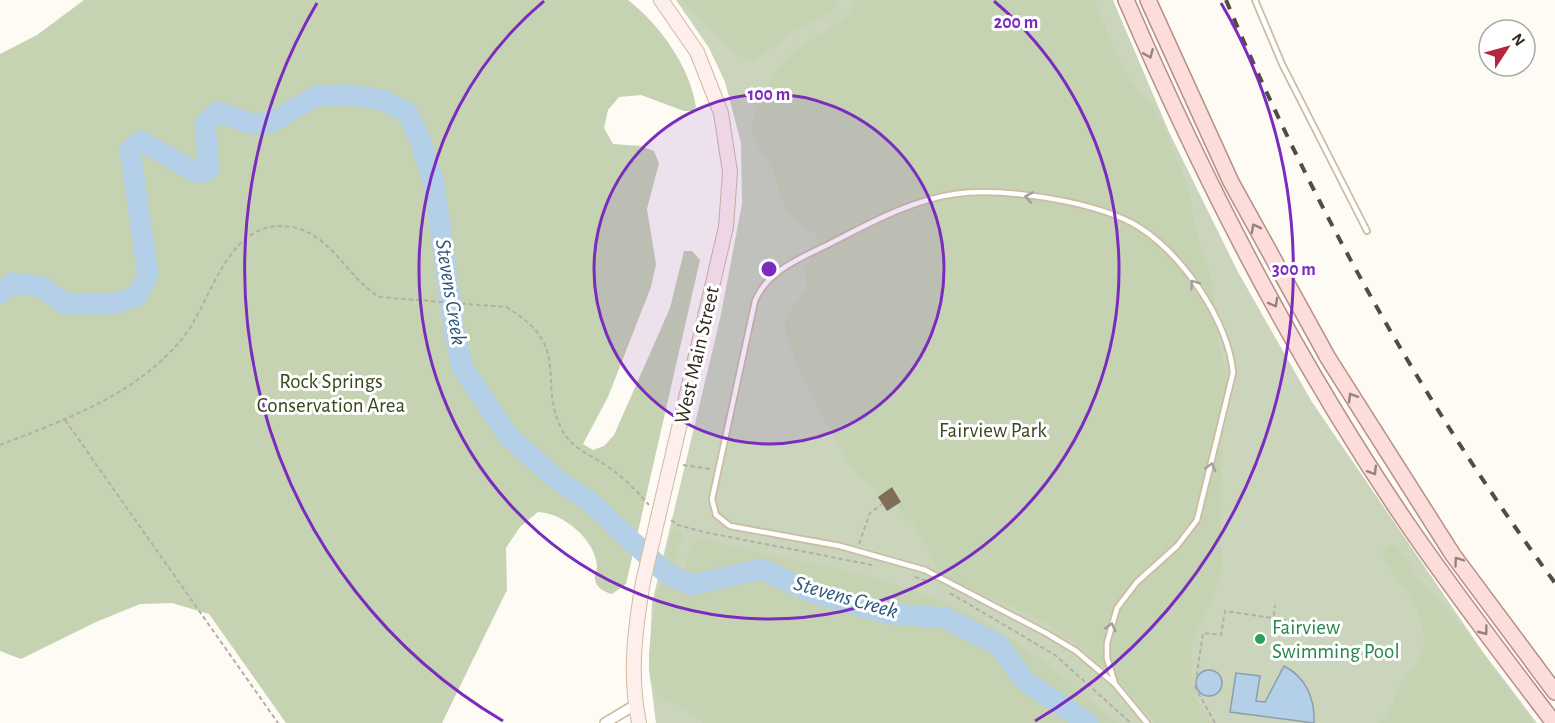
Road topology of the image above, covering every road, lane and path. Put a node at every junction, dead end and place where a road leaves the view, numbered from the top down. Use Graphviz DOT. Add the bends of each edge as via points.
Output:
graph roads {
  1 [pos="661,0"];
  2 [pos="1126,0"];
  3 [pos="1148,0"];
  4 [pos="1255,0"];
  5 [pos="1367,231"];
  6 [pos="64,420"];
  7 [pos="0,445"];
  8 [pos="683,465"];
  9 [pos="717,471"];
  10 [pos="882,504"];
  11 [pos="650,506"];
  12 [pos="668,519"];
  13 [pos="857,550"];
  14 [pos="874,565"];
  15 [pos="913,576"];
  16 [pos="931,583"];
  17 [pos="941,588"];
  18 [pos="1275,605"];
  19 [pos="1273,618"];
  20 [pos="1300,622"];
  21 [pos="1273,624"];
  22 [pos="1115,684"];
  23 [pos="1555,692"];
  24 [pos="635,705"];
  25 [pos="278,723"];
  26 [pos="605,723"];
  27 [pos="639,723"];
  28 [pos="1131,723"];
  29 [pos="1148,723"];
  30 [pos="1215,723"];
  31 [pos="1554,723"];
  1 -- 24 [label="street, West Main Street, bridge" via="697,52 721,113 730,172 726,227 634,631"];
  2 -- 31 [label="main road, one-way" via="1201,167 1313,371 1405,521"];
  23 -- 3 [label="main road, one-way" via="1436,530 1328,358 1231,182"];
  4 -- 5 [label="lane" via="1282,64"];
  6 -- 7 [label="path"];
  6 -- 11 [label="path" via="116,394 175,347 194,321 225,261 244,242 276,226 304,230 343,262 365,289 379,297 506,307 524,318 538,332 552,366 562,431 571,443 605,465"];
  6 -- 25 [label="path"];
  8 -- 9 [label="path"];
  9 -- 13 [label="lane" via="712,507 730,526"];
  22 -- 9 [label="lane, one-way" via="1107,643 1117,608 1197,520 1233,373 1224,332 1198,288 1168,252 1134,224 1079,205 1021,195 954,194 926,200 886,217 786,267 767,280 755,301"];
  10 -- 13 [label="path" via="870,513"];
  12 -- 14 [label="path" via="704,532"];
  13 -- 22 [label="lane" via="925,570 1046,633 1076,651"];
  15 -- 16 [label="path"];
  17 -- 28 [label="path" via="1055,655"];
  18 -- 19 [label="path"];
  19 -- 20 [label="path"];
  19 -- 21 [label="path"];
  19 -- 30 [label="path" via="1225,611 1221,635 1203,633 1195,687"];
  22 -- 29 [label="lane"];
  24 -- 26 [label="street"];
  24 -- 27 [label="street, West Main Street"];
}
